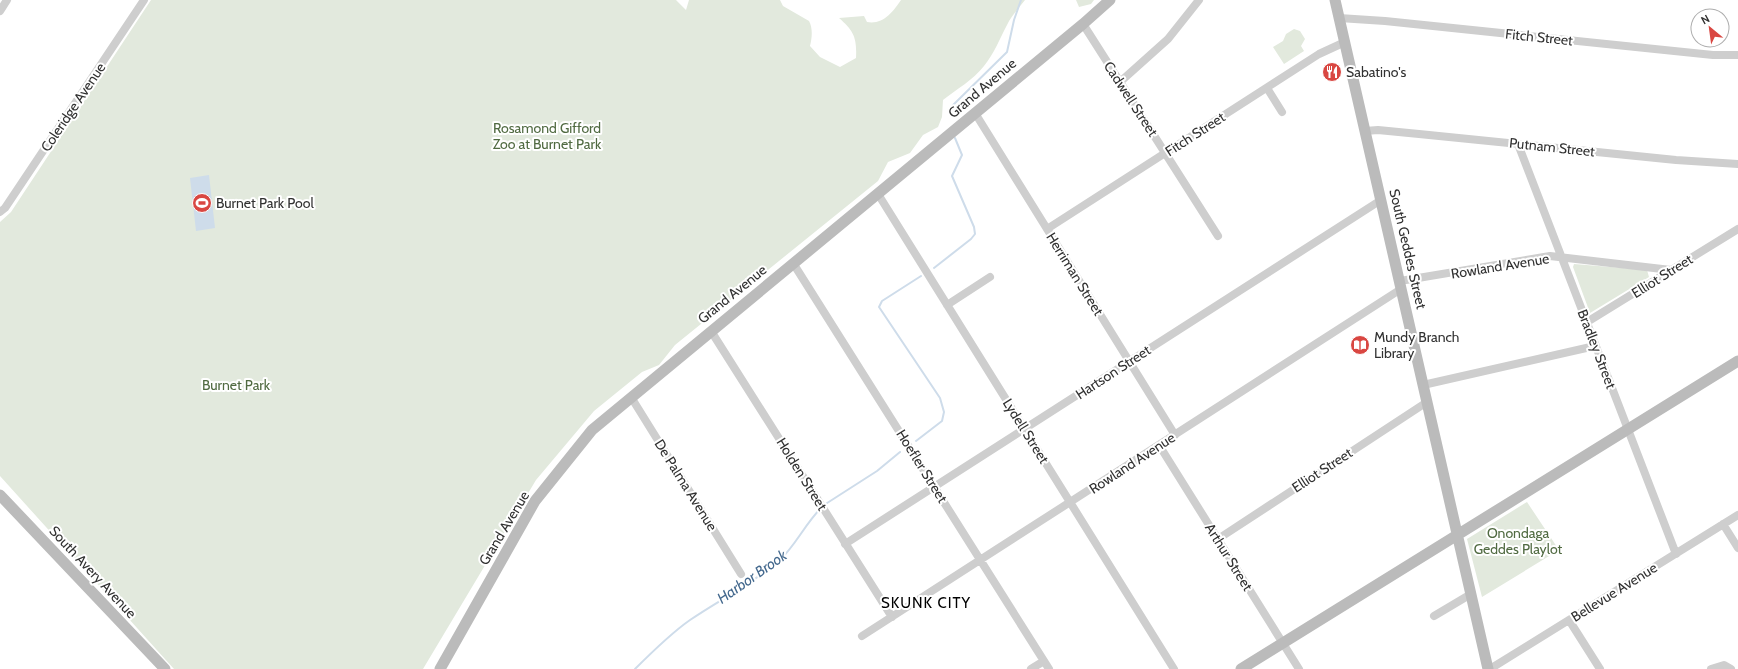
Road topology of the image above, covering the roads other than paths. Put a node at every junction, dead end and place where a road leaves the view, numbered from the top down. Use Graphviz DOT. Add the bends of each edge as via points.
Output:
graph roads {
  1 [pos="8,0"];
  2 [pos="144,0"];
  3 [pos="1110,0"];
  4 [pos="1199,0"];
  5 [pos="1335,0"];
  6 [pos="0,11"];
  7 [pos="1339,18"];
  8 [pos="1083,24"];
  9 [pos="1345,42"];
  10 [pos="1738,55"];
  11 [pos="1120,82"];
  12 [pos="1267,88"];
  13 [pos="1282,112"];
  14 [pos="975,113"];
  15 [pos="1365,132"];
  16 [pos="1518,144"];
  17 [pos="1166,153"];
  18 [pos="1738,164"];
  19 [pos="878,194"];
  20 [pos="1381,200"];
  21 [pos="0,212"];
  22 [pos="1047,229"];
  23 [pos="1738,229"];
  24 [pos="1218,236"];
  25 [pos="1562,258"];
  26 [pos="794,263"];
  27 [pos="1671,270"];
  28 [pos="990,277"];
  29 [pos="1400,285"];
  30 [pos="947,305"];
  31 [pos="1587,322"];
  32 [pos="711,331"];
  33 [pos="1595,346"];
  34 [pos="1738,361"];
  35 [pos="1129,362"];
  36 [pos="1423,385"];
  37 [pos="631,397"];
  38 [pos="1427,402"];
  39 [pos="1024,429"];
  40 [pos="1628,429"];
  41 [pos="1175,435"];
  42 [pos="1159,445"];
  43 [pos="935,487"];
  44 [pos="0,495"];
  45 [pos="1070,503"];
  46 [pos="1738,515"];
  47 [pos="1723,524"];
  48 [pos="1458,534"];
  49 [pos="1218,539"];
  50 [pos="846,544"];
  51 [pos="1738,548"];
  52 [pos="1676,554"];
  53 [pos="980,560"];
  54 [pos="741,574"];
  55 [pos="1471,594"];
  56 [pos="1434,616"];
  57 [pos="892,617"];
  58 [pos="1569,620"];
  59 [pos="862,636"];
  60 [pos="1283,643"];
  61 [pos="1044,661"];
  62 [pos="165,669"];
  63 [pos="440,669"];
  64 [pos="1031,669"];
  65 [pos="1049,669"];
  66 [pos="1174,669"];
  67 [pos="1241,669"];
  68 [pos="1299,669"];
  69 [pos="1489,669"];
  70 [pos="1600,669"];
  71 [pos="1711,669"];
  72 [pos="1731,669"];
  1 -- 6 [label="street"];
  2 -- 21 [label="street, Coleridge Avenue"];
  3 -- 8 [label="street, Grand Avenue"];
  4 -- 11 [label="street" via="1168,39"];
  5 -- 7 [label="street, South Geddes Street"];
  7 -- 9 [label="street, South Geddes Street"];
  7 -- 10 [label="street, Fitch Street" via="1713,55"];
  8 -- 11 [label="street, Cadwell Street"];
  8 -- 14 [label="street, Grand Avenue"];
  9 -- 12 [label="street, Fitch Street" via="1319,54"];
  9 -- 15 [label="street, South Geddes Street"];
  11 -- 17 [label="street, Cadwell Street"];
  12 -- 13 [label="street"];
  12 -- 17 [label="street, Fitch Street"];
  14 -- 19 [label="street, Grand Avenue"];
  14 -- 22 [label="street, Herriman Street"];
  15 -- 16 [label="street, Putnam Street" via="1378,130"];
  15 -- 20 [label="street, South Geddes Street"];
  16 -- 18 [label="street, Putnam Street"];
  16 -- 25 [label="street, Bradley Street"];
  17 -- 22 [label="street, Fitch Street"];
  17 -- 24 [label="street, Cadwell Street"];
  19 -- 26 [label="street, Grand Avenue"];
  19 -- 30 [label="street, Lydell Street"];
  20 -- 29 [label="street, South Geddes Street"];
  20 -- 35 [label="street, Hartson Street"];
  22 -- 35 [label="street, Herriman Street"];
  23 -- 27 [label="street, Elliot Street"];
  25 -- 27 [label="street, Rowland Avenue"];
  25 -- 29 [label="street, Rowland Avenue" via="1550,256"];
  25 -- 31 [label="street, Bradley Street"];
  26 -- 32 [label="street, Grand Avenue"];
  26 -- 43 [label="street, Hoefler Street"];
  27 -- 31 [label="street, Elliot Street"];
  28 -- 30 [label="street"];
  29 -- 36 [label="street, South Geddes Street"];
  29 -- 41 [label="street, Rowland Avenue"];
  30 -- 39 [label="street, Lydell Street"];
  31 -- 33 [label="street, Bradley Street"];
  32 -- 37 [label="street, Grand Avenue"];
  32 -- 50 [label="street, Holden Street"];
  33 -- 36 [label="street"];
  33 -- 40 [label="street, Bradley Street"];
  34 -- 40 [label="street"];
  35 -- 39 [label="street, Hartson Street"];
  35 -- 41 [label="street, Herriman Street"];
  36 -- 38 [label="street, South Geddes Street"];
  37 -- 54 [label="street, De Palma Avenue"];
  37 -- 63 [label="street, Grand Avenue" via="592,430 535,501"];
  38 -- 48 [label="street, South Geddes Street"];
  38 -- 49 [label="street, Elliot Street"];
  39 -- 43 [label="street, Hartson Street"];
  39 -- 45 [label="street, Lydell Street"];
  40 -- 48 [label="street"];
  40 -- 52 [label="street, Bradley Street"];
  41 -- 42 [label="street, Rowland Avenue"];
  42 -- 45 [label="street, Rowland Avenue"];
  42 -- 49 [label="street, Arthur Street"];
  43 -- 50 [label="street, Hartson Street"];
  43 -- 53 [label="street, Hoefler Street"];
  44 -- 62 [label="street, South Avery Avenue"];
  45 -- 53 [label="street, Rowland Avenue"];
  45 -- 66 [label="street, Lydell Street"];
  46 -- 47 [label="street, Bellevue Avenue"];
  47 -- 51 [label="street"];
  47 -- 52 [label="street, Bellevue Avenue"];
  48 -- 55 [label="street, South Geddes Street"];
  48 -- 60 [label="street"];
  49 -- 60 [label="street, Arthur Street"];
  50 -- 57 [label="street, Holden Street"];
  52 -- 58 [label="street, Bellevue Avenue"];
  53 -- 57 [label="street, Rowland Avenue"];
  53 -- 61 [label="street, Hoefler Street"];
  55 -- 56 [label="street"];
  55 -- 69 [label="street, South Geddes Street"];
  57 -- 59 [label="street, Rowland Avenue"];
  58 -- 69 [label="street, Bellevue Avenue"];
  58 -- 70 [label="street"];
  60 -- 67 [label="street"];
  60 -- 68 [label="street, Arthur Street"];
  61 -- 64 [label="street"];
  61 -- 65 [label="street, Hoefler Street"];
  71 -- 72 [label="street" via="1724,664"];
}
